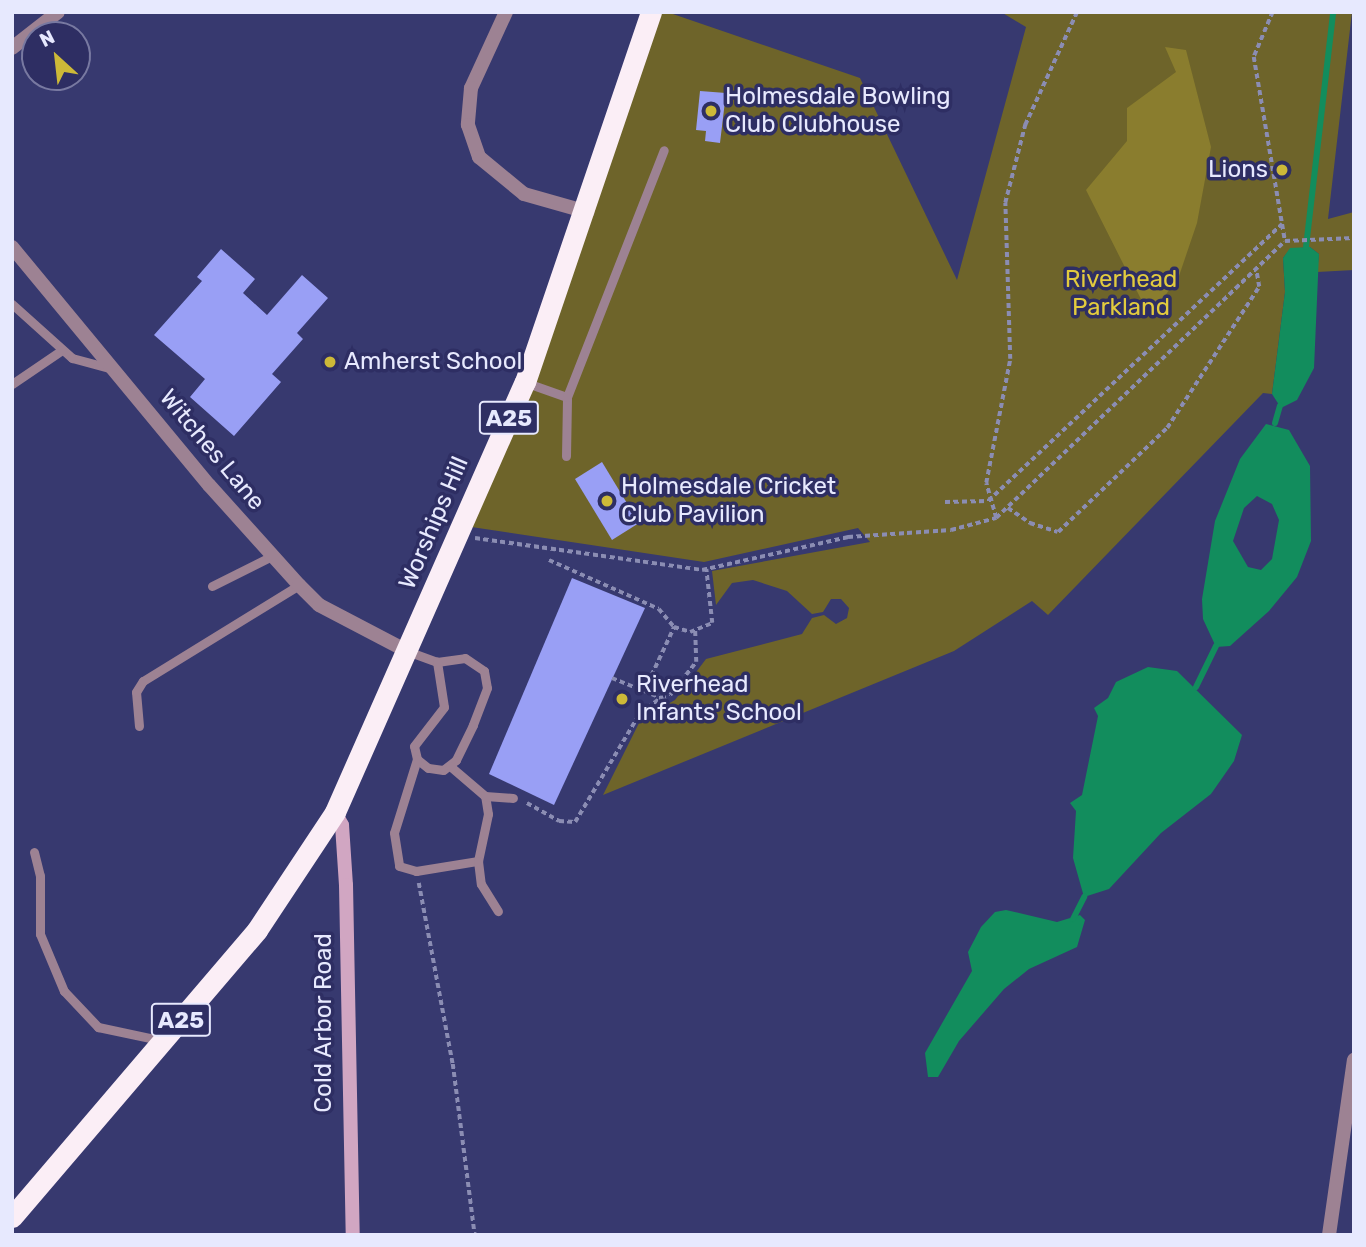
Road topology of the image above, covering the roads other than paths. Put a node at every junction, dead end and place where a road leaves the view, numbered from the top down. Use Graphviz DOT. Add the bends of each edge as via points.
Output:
graph roads {
  1 [pos="58,12"];
  2 [pos="506,12"];
  3 [pos="651,12"];
  4 [pos="12,48"];
  5 [pos="664,150"];
  6 [pos="587,212"];
  7 [pos="12,247"];
  8 [pos="12,303"];
  9 [pos="62,350"];
  10 [pos="115,370"];
  11 [pos="525,382"];
  12 [pos="12,384"];
  13 [pos="567,397"];
  14 [pos="566,456"];
  15 [pos="272,556"];
  16 [pos="299,585"];
  17 [pos="212,586"];
  18 [pos="405,650"];
  19 [pos="437,662"];
  20 [pos="139,726"];
  21 [pos="417,759"];
  22 [pos="450,766"];
  23 [pos="485,796"];
  24 [pos="513,798"];
  25 [pos="335,812"];
  26 [pos="34,852"];
  27 [pos="478,861"];
  28 [pos="498,911"];
  29 [pos="164,1041"];
  30 [pos="1354,1060"];
  31 [pos="12,1217"];
  32 [pos="353,1235"];
  33 [pos="1329,1235"];
  1 -- 4 [label="street"];
  2 -- 6 [label="street" via="471,88 468,125 479,157 524,194"];
  3 -- 6 [label="highway, Worships Hill / A25"];
  5 -- 13 [label="lane"];
  6 -- 11 [label="highway, Worships Hill / A25"];
  7 -- 10 [label="street, Witches Lane"];
  8 -- 9 [label="lane"];
  9 -- 10 [label="lane"];
  9 -- 12 [label="lane"];
  10 -- 15 [label="street, Witches Lane"];
  11 -- 13 [label="lane"];
  11 -- 18 [label="highway, Worships Hill / A25"];
  13 -- 14 [label="lane"];
  15 -- 16 [label="street, Witches Lane"];
  15 -- 17 [label="lane"];
  16 -- 18 [label="street, Witches Lane" via="319,605"];
  16 -- 20 [label="lane" via="143,681 136,692"];
  18 -- 19 [label="lane"];
  18 -- 25 [label="highway, Worships Hill / A25"];
  19 -- 21 [label="lane" via="444,707 414,746"];
  19 -- 22 [label="lane" via="476,662 487,688"];
  21 -- 22 [label="lane" via="428,768"];
  21 -- 27 [label="lane" via="394,833 399,866 416,871"];
  22 -- 23 [label="lane"];
  23 -- 24 [label="lane"];
  23 -- 27 [label="lane" via="488,814"];
  25 -- 29 [label="highway, A25" via="307,861 257,930"];
  25 -- 32 [label="main road, Cold Arbor Road" via="342,825 346,885"];
  26 -- 29 [label="lane" via="40,876 40,934 64,991 98,1027"];
  27 -- 28 [label="lane" via="481,884"];
  29 -- 31 [label="highway, A25"];
  30 -- 33 [label="street"];
}
